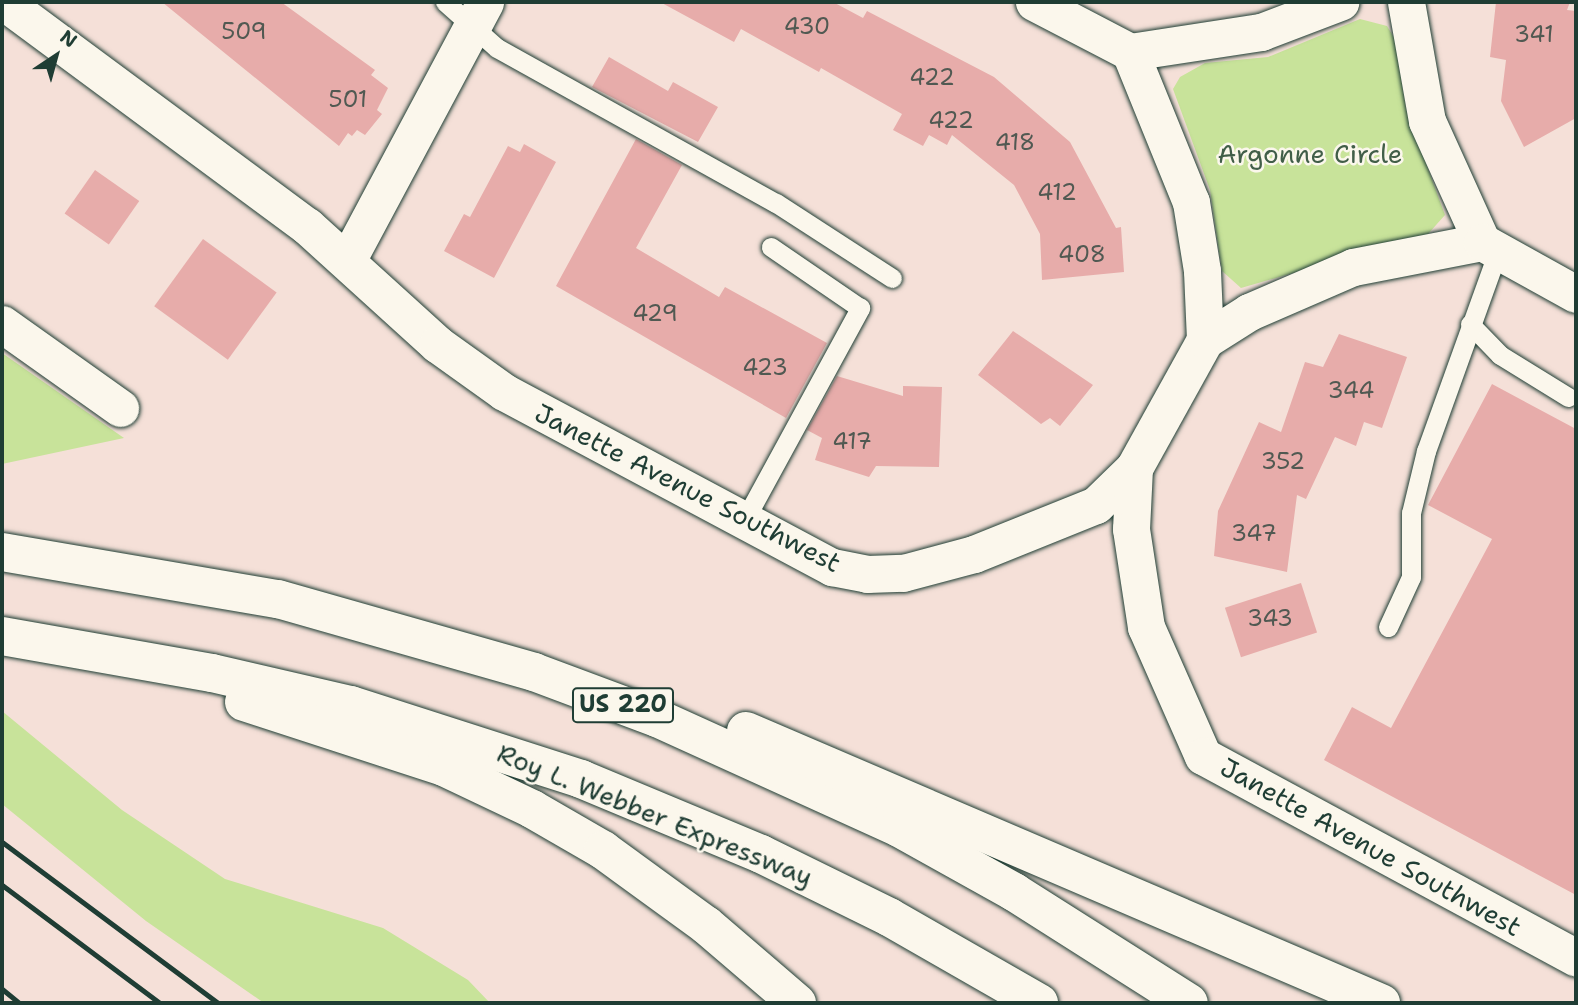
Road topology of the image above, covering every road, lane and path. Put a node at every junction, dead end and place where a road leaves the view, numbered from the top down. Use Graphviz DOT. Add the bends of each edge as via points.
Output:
graph roads {
  1 [pos="4,2"];
  2 [pos="1034,2"];
  3 [pos="1340,2"];
  4 [pos="1406,2"];
  5 [pos="468,9"];
  6 [pos="1130,52"];
  7 [pos="1490,246"];
  8 [pos="771,247"];
  9 [pos="348,259"];
  10 [pos="892,278"];
  11 [pos="1576,294"];
  12 [pos="2,324"];
  13 [pos="1470,324"];
  14 [pos="1205,340"];
  15 [pos="1568,397"];
  16 [pos="120,408"];
  17 [pos="1134,468"];
  18 [pos="744,521"];
  19 [pos="2,552"];
  20 [pos="1388,626"];
  21 [pos="2,636"];
  22 [pos="93,650"];
  23 [pos="534,672"];
  24 [pos="1576,958"];
  25 [pos="797,1003"];
  26 [pos="1039,1003"];
  27 [pos="1189,1003"];
  28 [pos="1381,1003"];
  1 -- 9 [label="street, Janette Avenue Southwest"];
  2 -- 6 [label="street"];
  3 -- 6 [label="street" via="1261,32"];
  4 -- 7 [label="street" via="1427,121"];
  5 -- 9 [label="street"];
  5 -- 10 [label="lane" via="497,48 776,203"];
  6 -- 14 [label="street" via="1191,202 1202,271"];
  7 -- 11 [label="street"];
  7 -- 13 [label="lane"];
  7 -- 14 [label="street" via="1353,267 1308,282"];
  8 -- 18 [label="lane" via="860,308"];
  9 -- 18 [label="street, Janette Avenue Southwest" via="437,344 504,392"];
  12 -- 16 [label="street"];
  13 -- 15 [label="lane" via="1500,355"];
  13 -- 20 [label="lane" via="1426,451 1411,513 1411,577"];
  14 -- 17 [label="street"];
  17 -- 18 [label="street, Janette Avenue Southwest" via="1096,505 1029,535 904,573 832,567"];
  17 -- 24 [label="street, Janette Avenue Southwest" via="1131,529 1146,628 1203,756"];
  19 -- 23 [label="highway, US 220" via="278,599"];
  21 -- 22 [label="highway, Roy L. Webber Expressway"];
  22 -- 25 [label="highway" via="444,767 532,809 603,850 706,925"];
  22 -- 26 [label="highway, Roy L. Webber Expressway" via="351,705 581,779 819,883"];
  23 -- 27 [label="highway, US 220" via="657,718 899,828 1036,905"];
  23 -- 28 [label="highway" via="683,710 796,749"];
}
